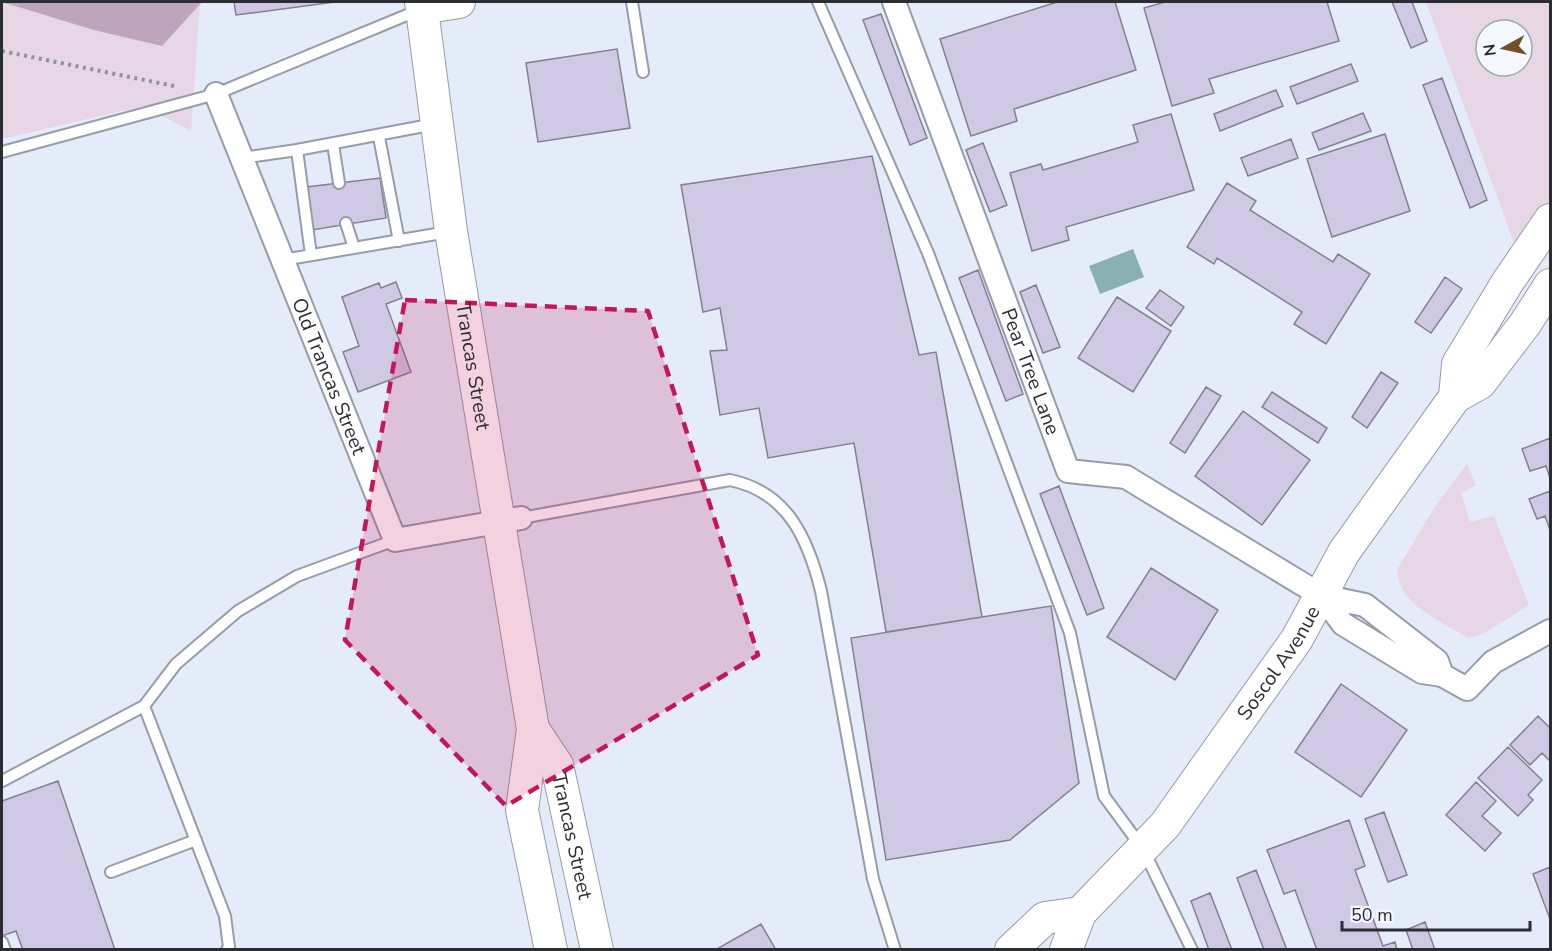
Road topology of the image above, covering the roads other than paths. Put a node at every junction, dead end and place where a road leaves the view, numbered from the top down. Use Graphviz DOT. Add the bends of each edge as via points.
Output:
graph roads {
  1 [pos="459,2"];
  2 [pos="632,2"];
  3 [pos="818,2"];
  4 [pos="894,2"];
  5 [pos="422,5"];
  6 [pos="643,72"];
  7 [pos="216,94"];
  8 [pos="437,123"];
  9 [pos="379,136"];
  10 [pos="333,144"];
  11 [pos="297,150"];
  12 [pos="2,152"];
  13 [pos="242,159"];
  14 [pos="339,183"];
  15 [pos="1551,220"];
  16 [pos="346,223"];
  17 [pos="451,231"];
  18 [pos="399,241"];
  19 [pos="354,248"];
  20 [pos="311,255"];
  21 [pos="283,260"];
  22 [pos="1544,301"];
  23 [pos="1455,397"];
  24 [pos="510,520"];
  25 [pos="395,540"];
  26 [pos="1322,596"];
  27 [pos="1551,631"];
  28 [pos="144,706"];
  29 [pos="533,729"];
  30 [pos="2,781"];
  31 [pos="196,840"];
  32 [pos="1143,849"];
  33 [pos="111,872"];
  34 [pos="1080,913"];
  35 [pos="2,942"];
  36 [pos="1016,948"];
  37 [pos="5,950"];
  38 [pos="227,950"];
  39 [pos="551,950"];
  40 [pos="597,950"];
  41 [pos="895,950"];
  42 [pos="1066,950"];
  43 [pos="1192,950"];
  1 -- 5 [label="main road"];
  2 -- 6 [label="lane"];
  3 -- 32 [label="lane" via="928,253 1070,633 1104,796"];
  4 -- 26 [label="street, Pear Tree Lane" via="1068,471 1126,477"];
  5 -- 7 [label="lane"];
  5 -- 8 [label="main road, Trancas Street"];
  7 -- 12 [label="lane"];
  7 -- 13 [label="street, Old Trancas Street"];
  8 -- 9 [label="lane"];
  8 -- 17 [label="main road, Trancas Street"];
  9 -- 10 [label="lane"];
  9 -- 18 [label="lane"];
  10 -- 11 [label="lane"];
  10 -- 14 [label="lane"];
  11 -- 13 [label="lane"];
  11 -- 20 [label="lane"];
  13 -- 21 [label="street, Old Trancas Street"];
  15 -- 23 [label="main road" via="1458,364"];
  16 -- 19 [label="lane"];
  17 -- 18 [label="lane"];
  17 -- 24 [label="main road, Trancas Street"];
  18 -- 19 [label="lane"];
  19 -- 20 [label="lane"];
  20 -- 21 [label="lane"];
  21 -- 25 [label="street, Old Trancas Street"];
  22 -- 23 [label="main road, Soscol Avenue" via="1479,383"];
  23 -- 26 [label="main road, Soscol Avenue" via="1344,552"];
  24 -- 25 [label="street"];
  24 -- 29 [label="main road, Trancas Street"];
  24 -- 41 [label="lane" via="730,480 746,483 768,497 796,523 811,554 821,591 873,879"];
  25 -- 28 [label="lane" via="297,576 238,611 176,664"];
  26 -- 27 [label="street, Pear Tree Lane" via="1343,624 1422,672 1442,675 1467,689 1493,662"];
  26 -- 32 [label="main road, Soscol Avenue" via="1302,632 1243,716"];
  28 -- 30 [label="lane"];
  28 -- 31 [label="lane"];
  29 -- 39 [label="main road, Trancas Street" via="522,810"];
  29 -- 40 [label="main road, Trancas Street" via="557,765"];
  31 -- 33 [label="lane"];
  31 -- 38 [label="lane" via="225,916"];
  32 -- 34 [label="main road, Soscol Avenue"];
  32 -- 43 [label="lane"];
  34 -- 36 [label="main road" via="1045,918"];
  34 -- 42 [label="main road, Soscol Avenue"];
  35 -- 37 [label="lane"];
}
